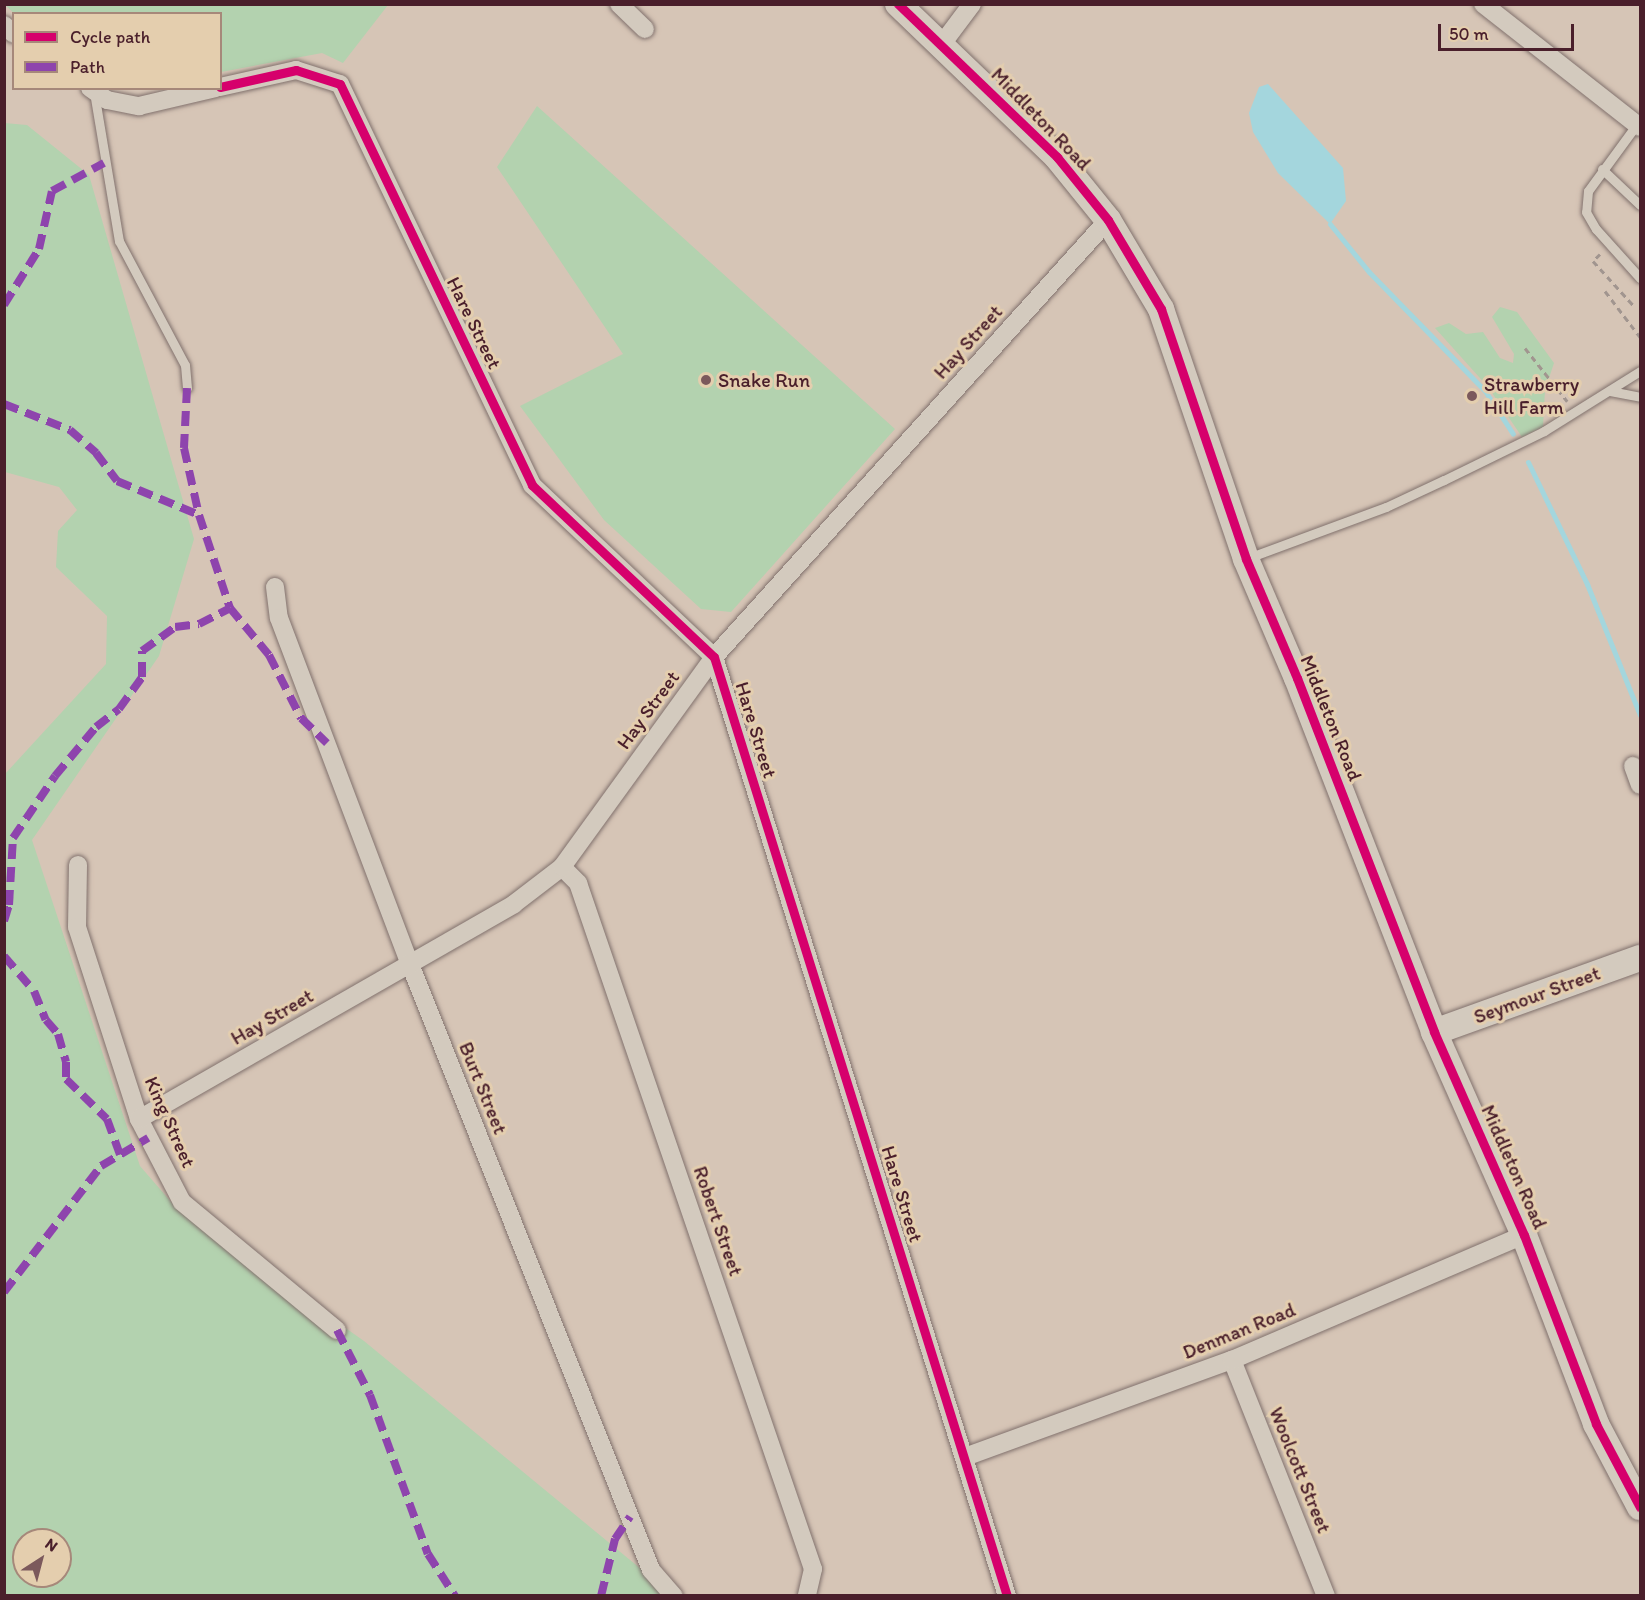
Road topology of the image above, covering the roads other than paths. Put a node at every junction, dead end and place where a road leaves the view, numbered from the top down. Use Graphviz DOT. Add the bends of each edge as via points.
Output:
graph roads {
  1 [pos="619,4"];
  2 [pos="898,4"];
  3 [pos="972,4"];
  4 [pos="1483,4"];
  5 [pos="645,29"];
  6 [pos="942,44"];
  7 [pos="222,87"];
  8 [pos="207,90"];
  9 [pos="97,93"];
  10 [pos="1639,125"];
  11 [pos="1602,169"];
  12 [pos="1641,205"];
  13 [pos="1108,220"];
  14 [pos="1641,278"];
  15 [pos="1641,371"];
  16 [pos="187,388"];
  17 [pos="1610,391"];
  18 [pos="1641,398"];
  19 [pos="1246,559"];
  20 [pos="275,587"];
  21 [pos="714,657"];
  22 [pos="1633,766"];
  23 [pos="1641,786"];
  24 [pos="78,866"];
  25 [pos="562,867"];
  26 [pos="1641,958"];
  27 [pos="410,964"];
  28 [pos="1434,1032"];
  29 [pos="139,1119"];
  30 [pos="1524,1234"];
  31 [pos="337,1330"];
  32 [pos="1232,1360"];
  33 [pos="965,1457"];
  34 [pos="1641,1507"];
  35 [pos="674,1596"];
  36 [pos="807,1596"];
  37 [pos="1007,1596"];
  38 [pos="1326,1596"];
  1 -- 5 [label="street"];
  2 -- 6 [label="main road, Middleton Road"];
  3 -- 6 [label="street"];
  4 -- 10 [label="street"];
  6 -- 13 [label="main road, Middleton Road" via="1057,157"];
  7 -- 21 [label="street, Hare Street" via="296,70 340,84 532,485"];
  8 -- 9 [label="street" via="139,106"];
  9 -- 16 [label="lane" via="119,241 185,365"];
  10 -- 11 [label="lane"];
  11 -- 12 [label="lane"];
  11 -- 14 [label="lane" via="1588,191 1586,212"];
  13 -- 19 [label="main road, Middleton Road" via="1161,309"];
  13 -- 21 [label="street, Hay Street"];
  15 -- 17 [label="lane"];
  17 -- 18 [label="lane"];
  17 -- 19 [label="lane" via="1575,413 1386,507"];
  19 -- 28 [label="main road, Middleton Road" via="1297,678"];
  20 -- 27 [label="street, Burt Street" via="279,618"];
  21 -- 25 [label="street, Hay Street"];
  21 -- 33 [label="street, Hare Street"];
  22 -- 23 [label="street"];
  24 -- 29 [label="street, King Street" via="77,927"];
  25 -- 27 [label="street, Hay Street" via="514,904"];
  25 -- 36 [label="street, Robert Street" via="578,883 810,1558 813,1569"];
  26 -- 28 [label="main road, Seymour Street"];
  27 -- 29 [label="street, Hay Street"];
  27 -- 35 [label="street, Burt Street" via="651,1570"];
  28 -- 30 [label="main road, Middleton Road"];
  29 -- 31 [label="street, King Street" via="182,1202"];
  30 -- 32 [label="street, Denman Road"];
  30 -- 34 [label="main road, Middleton Road" via="1596,1424"];
  32 -- 33 [label="street, Denman Road"];
  32 -- 38 [label="street, Woolcott Street"];
  33 -- 37 [label="street, Hare Street"];
}
